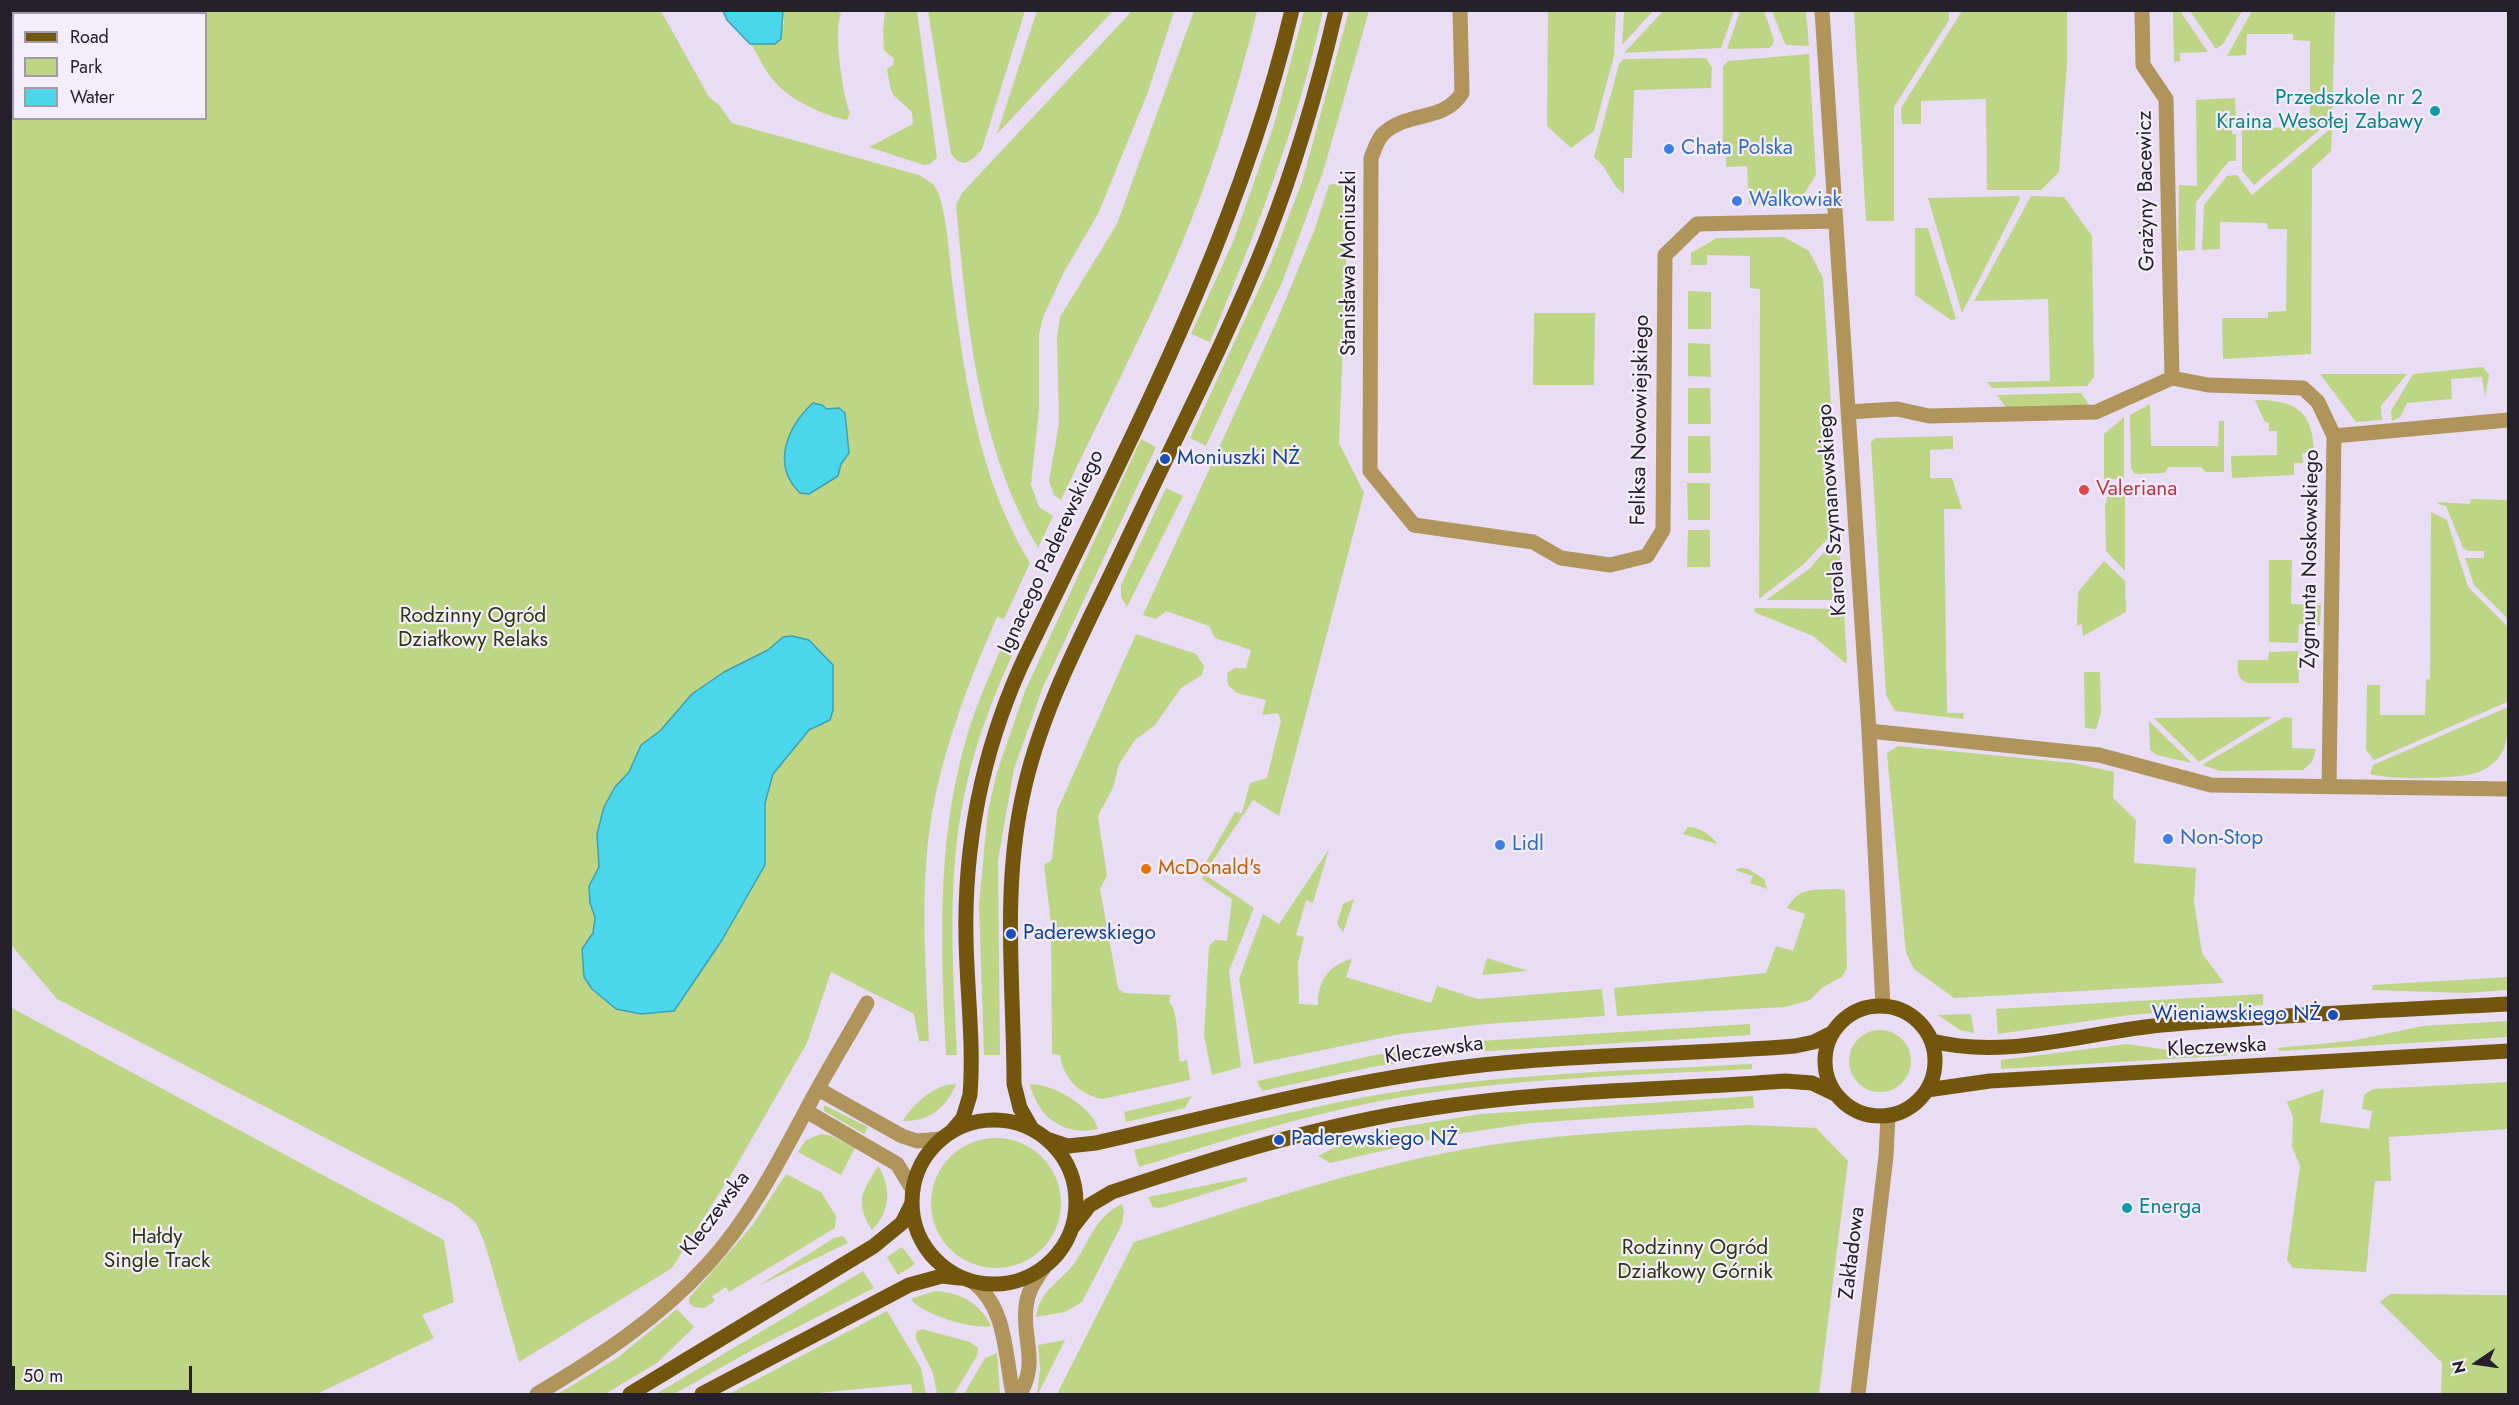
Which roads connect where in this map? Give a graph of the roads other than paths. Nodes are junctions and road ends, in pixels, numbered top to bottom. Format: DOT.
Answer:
graph roads {
  1 [pos="1292,10"];
  2 [pos="1336,10"];
  3 [pos="1460,10"];
  4 [pos="1822,10"];
  5 [pos="2142,10"];
  6 [pos="1835,221"];
  7 [pos="2172,378"];
  8 [pos="1848,412"];
  9 [pos="2508,420"];
  10 [pos="2334,436"];
  11 [pos="1386,493"];
  12 [pos="1869,731"];
  13 [pos="2328,787"];
  14 [pos="2508,789"];
  15 [pos="867,1004"];
  16 [pos="2508,1004"];
  17 [pos="1883,1006"];
  18 [pos="1832,1033"];
  19 [pos="1932,1041"];
  20 [pos="2508,1051"];
  21 [pos="818,1089"];
  22 [pos="1927,1090"];
  23 [pos="1835,1094"];
  24 [pos="806,1111"];
  25 [pos="1888,1116"];
  26 [pos="1032,1129"];
  27 [pos="946,1135"];
  28 [pos="1047,1139"];
  29 [pos="912,1197"];
  30 [pos="1072,1228"];
  31 [pos="1043,1269"];
  32 [pos="969,1281"];
  33 [pos="537,1395"];
  34 [pos="630,1395"];
  35 [pos="702,1395"];
  36 [pos="1013,1395"];
  37 [pos="1020,1395"];
  38 [pos="1858,1395"];
  1 -- 27 [label="main road, Ignacego Paderewskiego"];
  2 -- 26 [label="main road"];
  3 -- 11 [label="street, Stanisława Moniuszki"];
  4 -- 6 [label="street, Karola Szymanowskiego"];
  5 -- 7 [label="street, Grażyny Bacewicz"];
  6 -- 8 [label="street, Karola Szymanowskiego"];
  6 -- 11 [label="street, Feliksa Nowowiejskiego"];
  7 -- 8 [label="street"];
  7 -- 10 [label="street"];
  8 -- 12 [label="street, Karola Szymanowskiego"];
  9 -- 10 [label="street, Zygmunta Noskowskiego"];
  10 -- 13 [label="street, Zygmunta Noskowskiego"];
  12 -- 13 [label="street"];
  12 -- 17 [label="street, Karola Szymanowskiego"];
  13 -- 14 [label="street"];
  15 -- 21 [label="street, Kleczewska"];
  16 -- 19 [label="main road, Kleczewska"];
  17 -- 18 [label="main road"];
  17 -- 19 [label="main road"];
  18 -- 23 [label="main road"];
  18 -- 28 [label="main road, Kleczewska"];
  19 -- 22 [label="main road"];
  20 -- 22 [label="main road, Kleczewska"];
  21 -- 24 [label="street, Kleczewska"];
  21 -- 27 [label="street"];
  22 -- 25 [label="main road"];
  23 -- 25 [label="main road"];
  23 -- 30 [label="main road"];
  24 -- 29 [label="street"];
  24 -- 33 [label="street, Kleczewska"];
  25 -- 38 [label="street, Zakładowa"];
  26 -- 27 [label="main road"];
  26 -- 28 [label="main road"];
  27 -- 29 [label="main road"];
  28 -- 30 [label="main road"];
  29 -- 32 [label="main road"];
  29 -- 34 [label="main road"];
  30 -- 31 [label="main road"];
  31 -- 32 [label="main road"];
  31 -- 37 [label="street"];
  32 -- 35 [label="main road"];
  32 -- 36 [label="street"];
}
